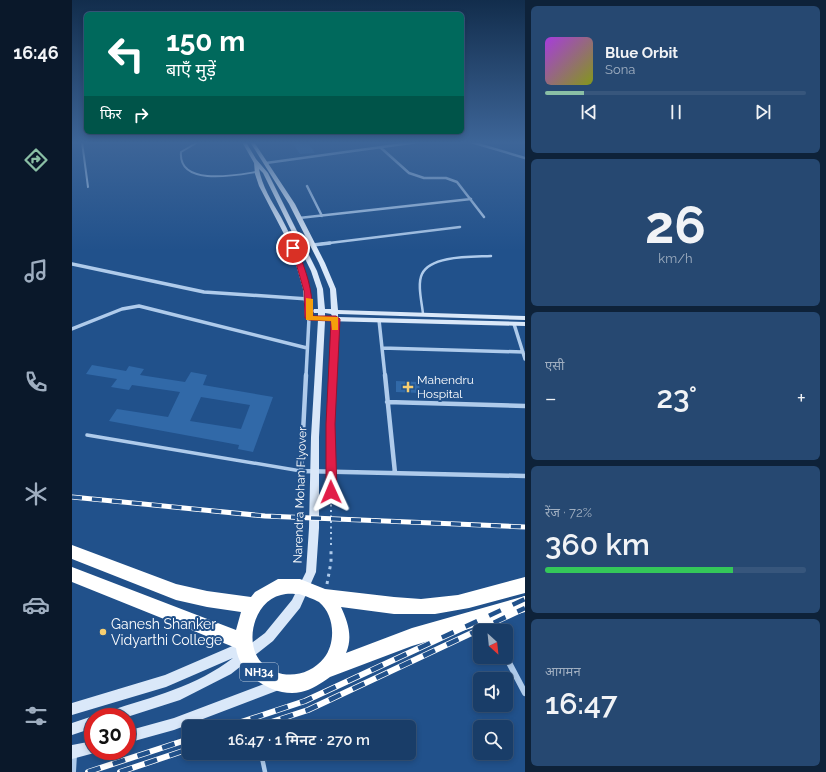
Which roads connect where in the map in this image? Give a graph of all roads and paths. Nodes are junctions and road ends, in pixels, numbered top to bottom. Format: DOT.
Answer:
graph roads {
  1 [pos="87,178"];
  2 [pos="259,178"];
  3 [pos="268,178"];
  4 [pos="276,178"];
  5 [pos="425,178"];
  6 [pos="307,186"];
  7 [pos="88,187"];
  8 [pos="471,199"];
  9 [pos="322,216"];
  10 [pos="484,217"];
  11 [pos="299,218"];
  12 [pos="460,227"];
  13 [pos="313,245"];
  14 [pos="491,256"];
  15 [pos="72,264"];
  16 [pos="309,299"];
  17 [pos="309,314"];
  18 [pos="422,314"];
  19 [pos="335,315"];
  20 [pos="525,318"];
  21 [pos="379,320"];
  22 [pos="514,324"];
  23 [pos="525,324"];
  24 [pos="72,329"];
  25 [pos="308,348"];
  26 [pos="382,348"];
  27 [pos="523,352"];
  28 [pos="525,359"];
  29 [pos="387,402"];
  30 [pos="525,406"];
  31 [pos="87,435"];
  32 [pos="301,471"];
  33 [pos="331,472"];
  34 [pos="395,473"];
  35 [pos="525,476"];
  36 [pos="331,492"];
  37 [pos="332,502"];
  38 [pos="72,552"];
  39 [pos="72,574"];
  40 [pos="525,585"];
  41 [pos="325,597"];
  42 [pos="525,604"];
  43 [pos="253,605"];
  44 [pos="484,615"];
  45 [pos="488,624"];
  46 [pos="244,645"];
  47 [pos="510,664"];
  48 [pos="328,669"];
  49 [pos="282,683"];
  50 [pos="525,693"];
  51 [pos="136,708"];
  52 [pos="72,709"];
  53 [pos="84,725"];
  54 [pos="72,729"];
  55 [pos="136,735"];
  56 [pos="84,749"];
  57 [pos="73,752"];
  58 [pos="262,760"];
  59 [pos="73,772"];
  60 [pos="265,772"];
  1 -- 7 [label="lane"];
  2 -- 16 [label="main road"];
  3 -- 51 [label="main road, Narendra Mohan Flyover"];
  4 -- 11 [label="main road"];
  5 -- 8 [label="street"];
  6 -- 9 [label="street"];
  8 -- 9 [label="street"];
  8 -- 10 [label="street"];
  9 -- 11 [label="street"];
  11 -- 13 [label="main road"];
  12 -- 13 [label="street"];
  13 -- 19 [label="main road"];
  14 -- 18 [label="lane"];
  15 -- 16 [label="street"];
  16 -- 17 [label="main road"];
  17 -- 19 [label="main road"];
  17 -- 25 [label="street"];
  18 -- 19 [label="main road"];
  18 -- 20 [label="main road"];
  19 -- 21 [label="main road"];
  19 -- 33 [label="street"];
  21 -- 22 [label="main road"];
  21 -- 26 [label="street"];
  22 -- 23 [label="main road"];
  22 -- 27 [label="street"];
  24 -- 25 [label="street"];
  25 -- 32 [label="street"];
  26 -- 27 [label="street"];
  26 -- 29 [label="street"];
  27 -- 28 [label="street"];
  29 -- 30 [label="street"];
  29 -- 34 [label="street"];
  31 -- 32 [label="lane"];
  32 -- 33 [label="street"];
  33 -- 34 [label="street"];
  33 -- 36 [label="street"];
  34 -- 35 [label="street"];
  37 -- 41 [label="path"];
  38 -- 43 [label="highway"];
  39 -- 46 [label="highway"];
  40 -- 41 [label="highway, NH34"];
  41 -- 43 [label="highway, NH34"];
  41 -- 48 [label="highway, NH34"];
  42 -- 44 [label="highway, NH34"];
  43 -- 46 [label="highway, NH34"];
  44 -- 45 [label="street"];
  44 -- 48 [label="highway, NH34"];
  46 -- 49 [label="highway, NH34"];
  46 -- 52 [label="main road"];
  47 -- 50 [label="street"];
  48 -- 49 [label="highway, NH34"];
  49 -- 55 [label="main road"];
  53 -- 54 [label="main road"];
  56 -- 57 [label="main road"];
  57 -- 59 [label="street"];
  58 -- 60 [label="lane"];
}
